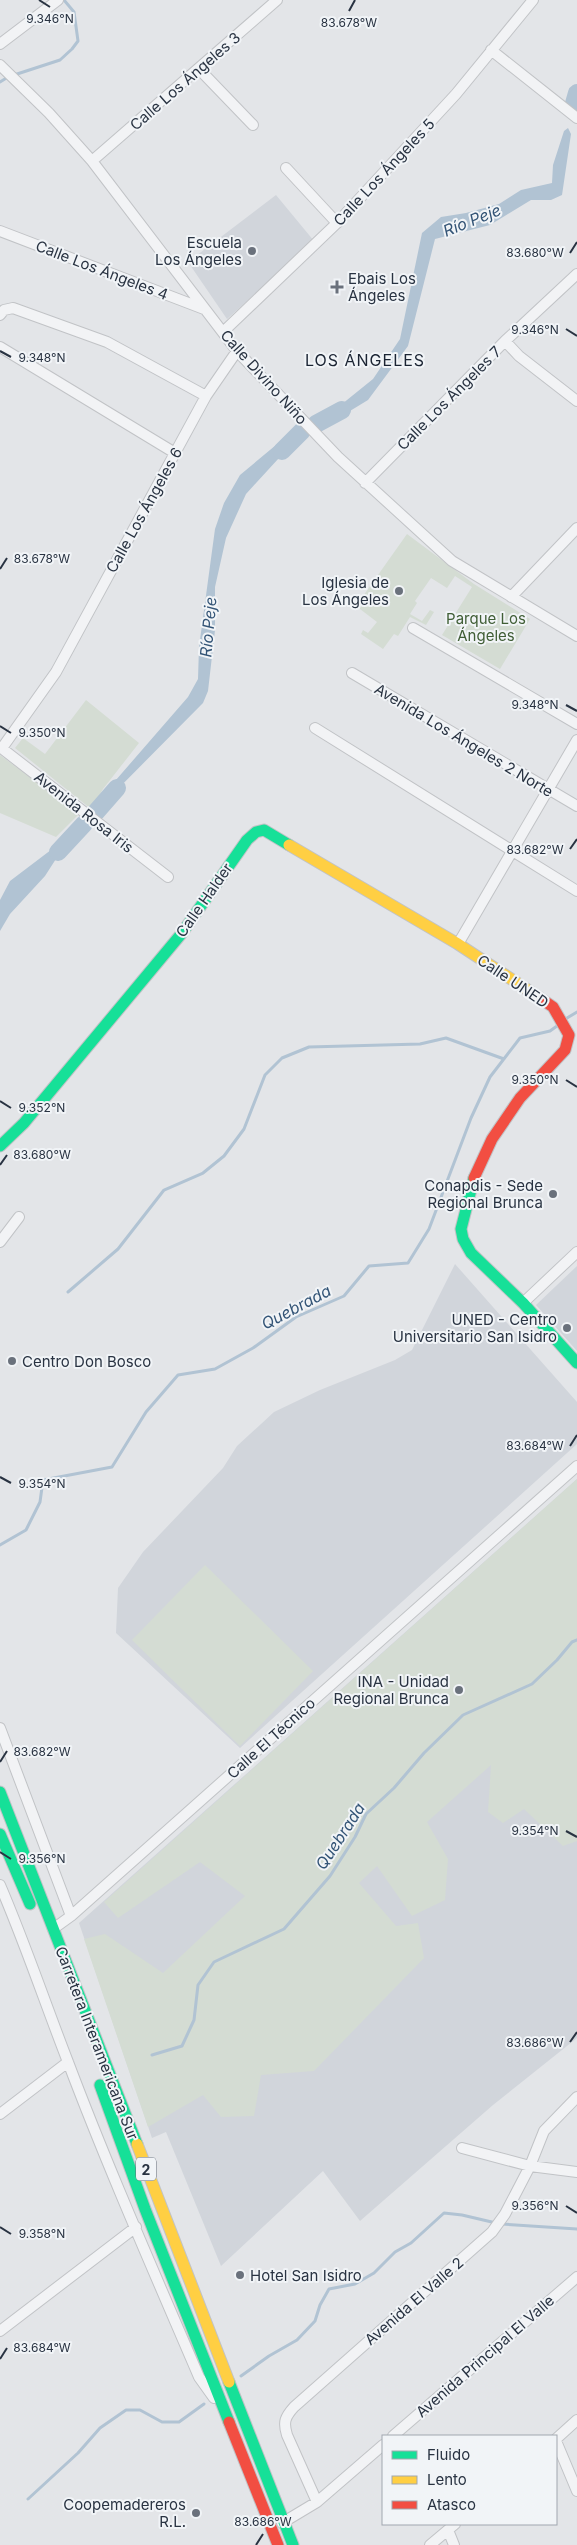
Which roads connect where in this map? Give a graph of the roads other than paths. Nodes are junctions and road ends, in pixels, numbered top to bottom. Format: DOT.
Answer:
graph roads {
  1 [pos="58,0"];
  2 [pos="277,0"];
  3 [pos="533,0"];
  4 [pos="0,44"];
  5 [pos="491,50"];
  6 [pos="0,65"];
  7 [pos="200,69"];
  8 [pos="577,118"];
  9 [pos="253,125"];
  10 [pos="92,161"];
  11 [pos="286,168"];
  12 [pos="337,223"];
  13 [pos="0,231"];
  14 [pos="576,276"];
  15 [pos="205,310"];
  16 [pos="0,314"];
  17 [pos="223,332"];
  18 [pos="505,340"];
  19 [pos="0,347"];
  20 [pos="237,350"];
  21 [pos="206,396"];
  22 [pos="577,401"];
  23 [pos="175,453"];
  24 [pos="365,483"];
  25 [pos="577,528"];
  26 [pos="511,598"];
  27 [pos="413,628"];
  28 [pos="577,636"];
  29 [pos="352,673"];
  30 [pos="577,724"];
  31 [pos="315,728"];
  32 [pos="577,740"];
  33 [pos="1,748"];
  34 [pos="548,789"];
  35 [pos="577,806"];
  36 [pos="513,850"];
  37 [pos="168,878"];
  38 [pos="577,891"];
  39 [pos="458,944"];
  40 [pos="0,1146"];
  41 [pos="19,1217"];
  42 [pos="0,1242"];
  43 [pos="577,1252"];
  44 [pos="523,1303"];
  45 [pos="577,1363"];
  46 [pos="577,1466"];
  47 [pos="0,1728"];
  48 [pos="0,1792"];
  49 [pos="0,1807"];
  50 [pos="0,1816"];
  51 [pos="0,1824"];
  52 [pos="0,1834"];
  53 [pos="33,1879"];
  54 [pos="21,1884"];
  55 [pos="0,1885"];
  56 [pos="71,1916"];
  57 [pos="53,1929"];
  58 [pos="59,1969"];
  59 [pos="68,2062"];
  60 [pos="577,2096"];
  61 [pos="0,2114"];
  62 [pos="121,2143"];
  63 [pos="462,2148"];
  64 [pos="104,2151"];
  65 [pos="530,2166"];
  66 [pos="577,2172"];
  67 [pos="136,2227"];
  68 [pos="577,2277"];
  69 [pos="0,2331"];
  70 [pos="224,2408"];
  71 [pos="577,2420"];
  72 [pos="394,2435"];
  73 [pos="557,2439"];
  74 [pos="557,2442"];
  75 [pos="382,2446"];
  76 [pos="577,2491"];
  77 [pos="318,2502"];
  78 [pos="284,2522"];
  79 [pos="452,2527"];
  80 [pos="272,2528"];
  81 [pos="278,2545"];
  82 [pos="294,2545"];
  83 [pos="430,2545"];
  84 [pos="454,2545"];
  1 -- 4 [label="street"];
  2 -- 7 [label="street, Calle Los Ángeles 3"];
  3 -- 5 [label="street, Calle Los Ángeles 5"];
  5 -- 8 [label="street"];
  5 -- 12 [label="street, Calle Los Ángeles 5"];
  6 -- 10 [label="street, Calle Divino Niño"];
  7 -- 9 [label="street"];
  7 -- 10 [label="street, Calle Los Ángeles 3"];
  10 -- 15 [label="street, Calle Divino Niño"];
  11 -- 12 [label="street"];
  12 -- 17 [label="street, Calle Los Ángeles 5"];
  13 -- 15 [label="street, Calle Los Ángeles 4"];
  14 -- 18 [label="street, Calle Los Ángeles 7"];
  15 -- 17 [label="street, Calle Divino Niño"];
  16 -- 21 [label="street"];
  17 -- 20 [label="street, Calle Divino Niño"];
  18 -- 22 [label="street"];
  18 -- 24 [label="street, Calle Los Ángeles 7"];
  19 -- 23 [label="street"];
  20 -- 21 [label="street, Calle Los Ángeles 6"];
  20 -- 24 [label="street, Calle Divino Niño"];
  21 -- 23 [label="street, Calle Los Ángeles 6"];
  23 -- 33 [label="street, Calle Los Ángeles 6"];
  24 -- 26 [label="street, Calle Divino Niño"];
  25 -- 26 [label="street"];
  26 -- 28 [label="street, Calle Divino Niño"];
  27 -- 30 [label="street"];
  29 -- 34 [label="street, Avenida Los Ángeles 2 Norte"];
  31 -- 36 [label="street"];
  32 -- 34 [label="street"];
  33 -- 37 [label="street, Avenida Rosa Iris"];
  34 -- 35 [label="street, Avenida Los Ángeles 2 Norte"];
  34 -- 36 [label="street"];
  36 -- 38 [label="street"];
  36 -- 39 [label="street"];
  39 -- 40 [label="main road, Calle Halder"];
  39 -- 44 [label="main road, Calle UNED"];
  41 -- 42 [label="street"];
  43 -- 44 [label="street"];
  44 -- 45 [label="main road, Calle UNED"];
  46 -- 56 [label="street, Calle El Técnico"];
  47 -- 56 [label="street"];
  48 -- 53 [label="main road, Carretera Interamericana Sur / 2"];
  49 -- 50 [label="main road"];
  51 -- 53 [label="main road"];
  52 -- 54 [label="main road, Carretera Interamericana Sur / 2"];
  53 -- 57 [label="main road, Carretera Interamericana Sur / 2"];
  54 -- 57 [label="main road"];
  54 -- 58 [label="main road, Carretera Interamericana Sur / 2"];
  55 -- 59 [label="street"];
  56 -- 57 [label="street, Calle El Técnico"];
  57 -- 58 [label="main road"];
  57 -- 78 [label="main road, Carretera Interamericana Sur / 2"];
  58 -- 62 [label="main road, Carretera Interamericana Sur / 2"];
  59 -- 61 [label="street"];
  59 -- 64 [label="street"];
  60 -- 65 [label="street, Avenida El Valle 2"];
  62 -- 64 [label="street"];
  62 -- 70 [label="main road, Carretera Interamericana Sur / 2"];
  63 -- 65 [label="street"];
  64 -- 67 [label="street"];
  65 -- 66 [label="street"];
  65 -- 77 [label="street, Avenida El Valle 2"];
  67 -- 69 [label="street"];
  67 -- 70 [label="street"];
  68 -- 72 [label="street, Avenida Principal El Valle"];
  70 -- 80 [label="main road, Carretera Interamericana Sur / 2"];
  71 -- 73 [label="street"];
  74 -- 76 [label="street"];
  75 -- 77 [label="street"];
  77 -- 78 [label="street"];
  78 -- 80 [label="street"];
  78 -- 82 [label="main road, Carretera Interamericana Sur / 2"];
  79 -- 83 [label="street"];
  79 -- 84 [label="street"];
  80 -- 81 [label="main road, Carretera Interamericana Sur / 2"];
}
